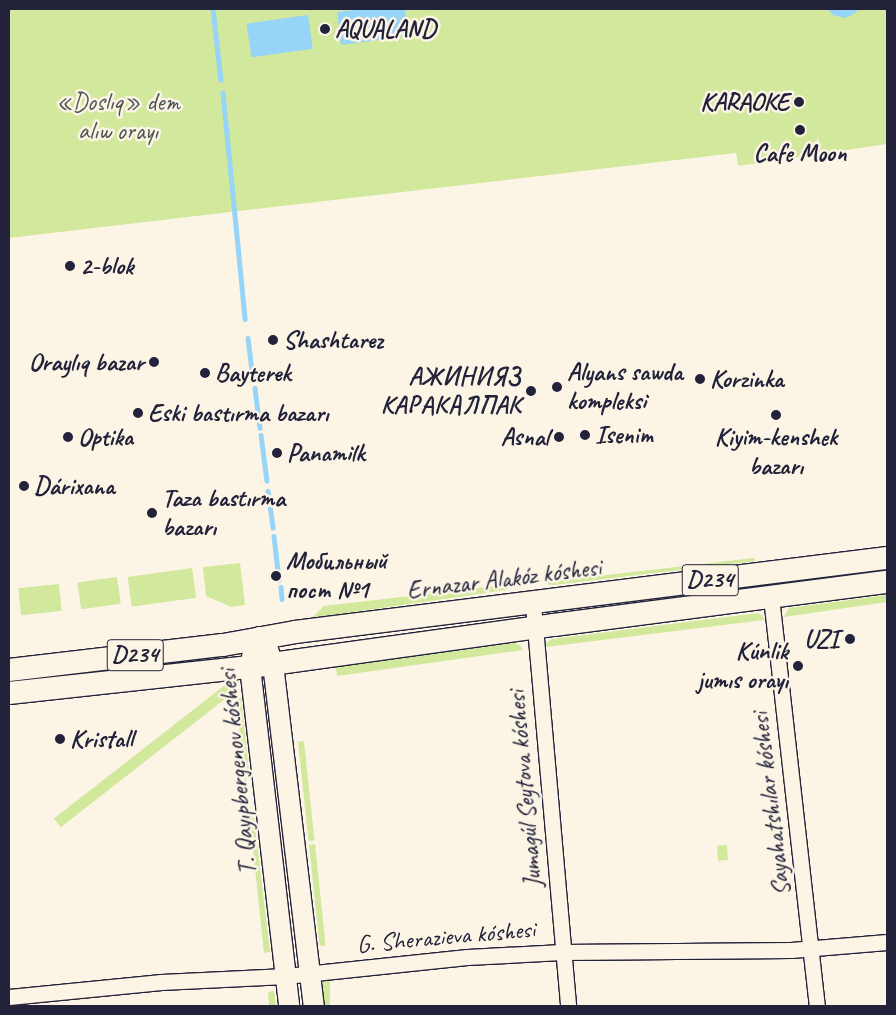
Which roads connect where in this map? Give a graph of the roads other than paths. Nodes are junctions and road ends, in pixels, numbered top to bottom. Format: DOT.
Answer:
graph roads {
  1 [pos="887,558"];
  2 [pos="887,582"];
  3 [pos="771,597"];
  4 [pos="533,604"];
  5 [pos="535,627"];
  6 [pos="260,637"];
  7 [pos="273,664"];
  8 [pos="250,667"];
  9 [pos="9,670"];
  10 [pos="9,693"];
  11 [pos="277,697"];
  12 [pos="254,703"];
  13 [pos="887,942"];
  14 [pos="812,948"];
  15 [pos="562,952"];
  16 [pos="310,973"];
  17 [pos="286,976"];
  18 [pos="9,997"];
  19 [pos="290,1006"];
  20 [pos="314,1006"];
  21 [pos="568,1006"];
  22 [pos="817,1006"];
  1 -- 4 [label="main road, Ernazar Alakóz kóshesi / D234"];
  2 -- 3 [label="main road, Ernazar Alakóz kóshesi / D234"];
  3 -- 5 [label="main road, Ernazar Alakóz kóshesi / D234"];
  3 -- 14 [label="street, Sayahatshılar kóshesi"];
  4 -- 5 [label="street, Jumagúl Seytova kóshesi"];
  4 -- 6 [label="main road, Ernazar Alakóz kóshesi / D234"];
  5 -- 7 [label="main road, Ernazar Alakóz kóshesi / D234"];
  5 -- 15 [label="street, Jumagúl Seytova kóshesi"];
  6 -- 7 [label="main road, T. Qayıpbergenov kóshesi"];
  6 -- 8 [label="main road, T. Qayıpbergenov kóshesi"];
  6 -- 9 [label="main road, Ernazar Alakóz kóshesi / D234"];
  7 -- 8 [label="main road, Ernazar Alakóz kóshesi / D234"];
  7 -- 11 [label="main road, T. Qayıpbergenov kóshesi"];
  8 -- 10 [label="main road, Ernazar Alakóz kóshesi / D234"];
  8 -- 12 [label="main road, T. Qayıpbergenov kóshesi"];
  11 -- 12 [label="main road"];
  11 -- 16 [label="main road, T. Qayıpbergenov kóshesi"];
  12 -- 17 [label="main road, T. Qayıpbergenov kóshesi"];
  13 -- 14 [label="street, G. Sherazieva kóshesi"];
  14 -- 15 [label="street, G. Sherazieva kóshesi"];
  14 -- 22 [label="street, Sayahatshılar kóshesi"];
  15 -- 16 [label="street, G. Sherazieva kóshesi"];
  15 -- 21 [label="street, Jumagúl Seytova kóshesi"];
  16 -- 17 [label="street, G. Sherazieva kóshesi"];
  16 -- 20 [label="main road, T. Qayıpbergenov kóshesi"];
  17 -- 18 [label="street, G. Sherazieva kóshesi"];
  17 -- 19 [label="main road, T. Qayıpbergenov kóshesi"];
}
